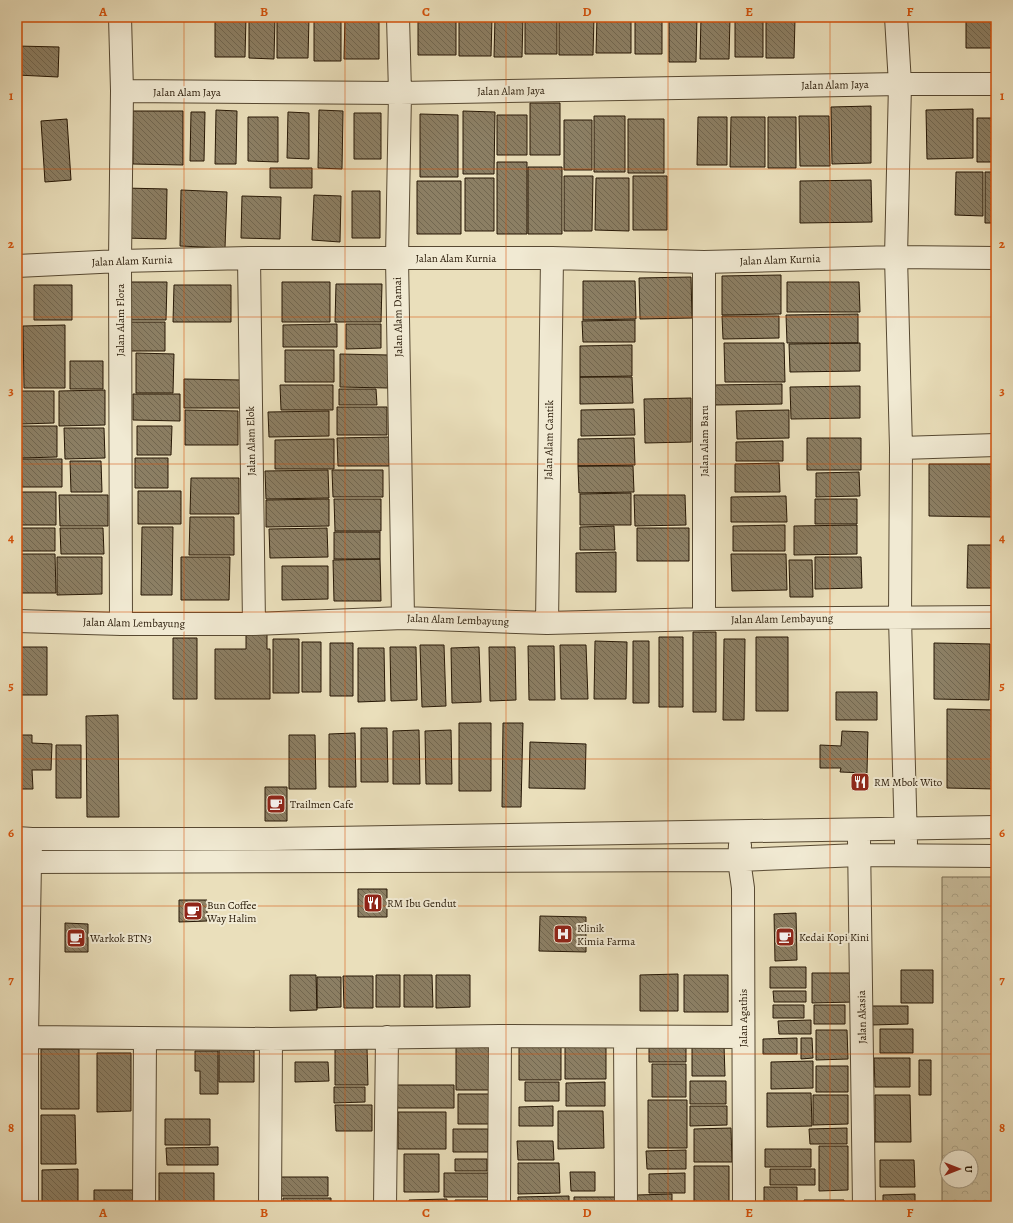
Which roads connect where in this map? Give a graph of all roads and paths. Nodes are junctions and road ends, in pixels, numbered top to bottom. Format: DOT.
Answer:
graph roads {
  1 [pos="120,17"];
  2 [pos="398,17"];
  3 [pos="896,17"];
  4 [pos="900,84"];
  5 [pos="996,84"];
  6 [pos="122,91"];
  7 [pos="400,93"];
  8 [pos="896,256"];
  9 [pos="249,258"];
  10 [pos="397,258"];
  11 [pos="552,258"];
  12 [pos="996,258"];
  13 [pos="120,261"];
  14 [pos="704,262"];
  15 [pos="17,266"];
  16 [pos="996,445"];
  17 [pos="901,448"];
  18 [pos="996,617"];
  19 [pos="403,618"];
  20 [pos="900,618"];
  21 [pos="704,619"];
  22 [pos="17,621"];
  23 [pos="547,623"];
  24 [pos="121,624"];
  25 [pos="254,624"];
  26 [pos="996,827"];
  27 [pos="906,828"];
  28 [pos="860,829"];
  29 [pos="740,831"];
  30 [pos="25,839"];
  31 [pos="859,855"];
  32 [pos="907,856"];
  33 [pos="996,856"];
  34 [pos="739,860"];
  35 [pos="24,861"];
  36 [pos="500,1036"];
  37 [pos="27,1037"];
  38 [pos="387,1037"];
  39 [pos="625,1037"];
  40 [pos="743,1037"];
  41 [pos="145,1039"];
  42 [pos="271,1039"];
  43 [pos="27,1206"];
  44 [pos="144,1206"];
  45 [pos="270,1206"];
  46 [pos="385,1206"];
  47 [pos="499,1206"];
  48 [pos="626,1206"];
  49 [pos="744,1206"];
  50 [pos="864,1206"];
  1 -- 6 [label="street, Jalan Alam Flora"];
  2 -- 7 [label="street, Jalan Alam Damai"];
  3 -- 4 [label="street"];
  4 -- 5 [label="street, Jalan Alam Jaya"];
  4 -- 7 [label="street, Jalan Alam Jaya"];
  4 -- 8 [label="street"];
  6 -- 7 [label="street, Jalan Alam Jaya"];
  6 -- 13 [label="street, Jalan Alam Flora"];
  7 -- 10 [label="street, Jalan Alam Damai"];
  8 -- 12 [label="street, Jalan Alam Kurnia"];
  8 -- 14 [label="street, Jalan Alam Kurnia"];
  8 -- 17 [label="street"];
  9 -- 10 [label="street, Jalan Alam Kurnia"];
  9 -- 13 [label="street, Jalan Alam Kurnia"];
  9 -- 25 [label="street, Jalan Alam Elok"];
  10 -- 11 [label="street, Jalan Alam Kurnia"];
  10 -- 19 [label="street, Jalan Alam Damai"];
  11 -- 14 [label="street, Jalan Alam Kurnia"];
  11 -- 23 [label="street, Jalan Alam Cantik"];
  13 -- 15 [label="street, Jalan Alam Kurnia"];
  13 -- 24 [label="street, Jalan Alam Flora"];
  14 -- 21 [label="street, Jalan Alam Baru"];
  16 -- 17 [label="street"];
  17 -- 20 [label="street"];
  18 -- 20 [label="street, Jalan Alam Lembayung"];
  19 -- 23 [label="street, Jalan Alam Lembayung"];
  19 -- 25 [label="street, Jalan Alam Lembayung"];
  20 -- 21 [label="street, Jalan Alam Lembayung"];
  20 -- 27 [label="street"];
  21 -- 23 [label="street, Jalan Alam Lembayung"];
  22 -- 24 [label="street, Jalan Alam Lembayung"];
  24 -- 25 [label="street, Jalan Alam Lembayung"];
  26 -- 27 [label="street"];
  27 -- 28 [label="street"];
  27 -- 32 [label="street"];
  28 -- 29 [label="street"];
  28 -- 31 [label="street, Jalan Akasia"];
  29 -- 30 [label="street"];
  29 -- 34 [label="street, Jalan Agathis"];
  30 -- 35 [label="street"];
  31 -- 32 [label="street"];
  31 -- 34 [label="street"];
  31 -- 50 [label="street, Jalan Akasia"];
  32 -- 33 [label="street"];
  34 -- 35 [label="street"];
  34 -- 40 [label="street, Jalan Agathis"];
  35 -- 37 [label="street"];
  36 -- 38 [label="street"];
  36 -- 39 [label="street"];
  36 -- 47 [label="street"];
  37 -- 41 [label="street"];
  37 -- 43 [label="street"];
  38 -- 42 [label="street"];
  38 -- 46 [label="street"];
  39 -- 40 [label="street"];
  39 -- 48 [label="street"];
  40 -- 49 [label="street, Jalan Agathis"];
  41 -- 42 [label="street"];
  41 -- 44 [label="street"];
  42 -- 45 [label="street"];
}
